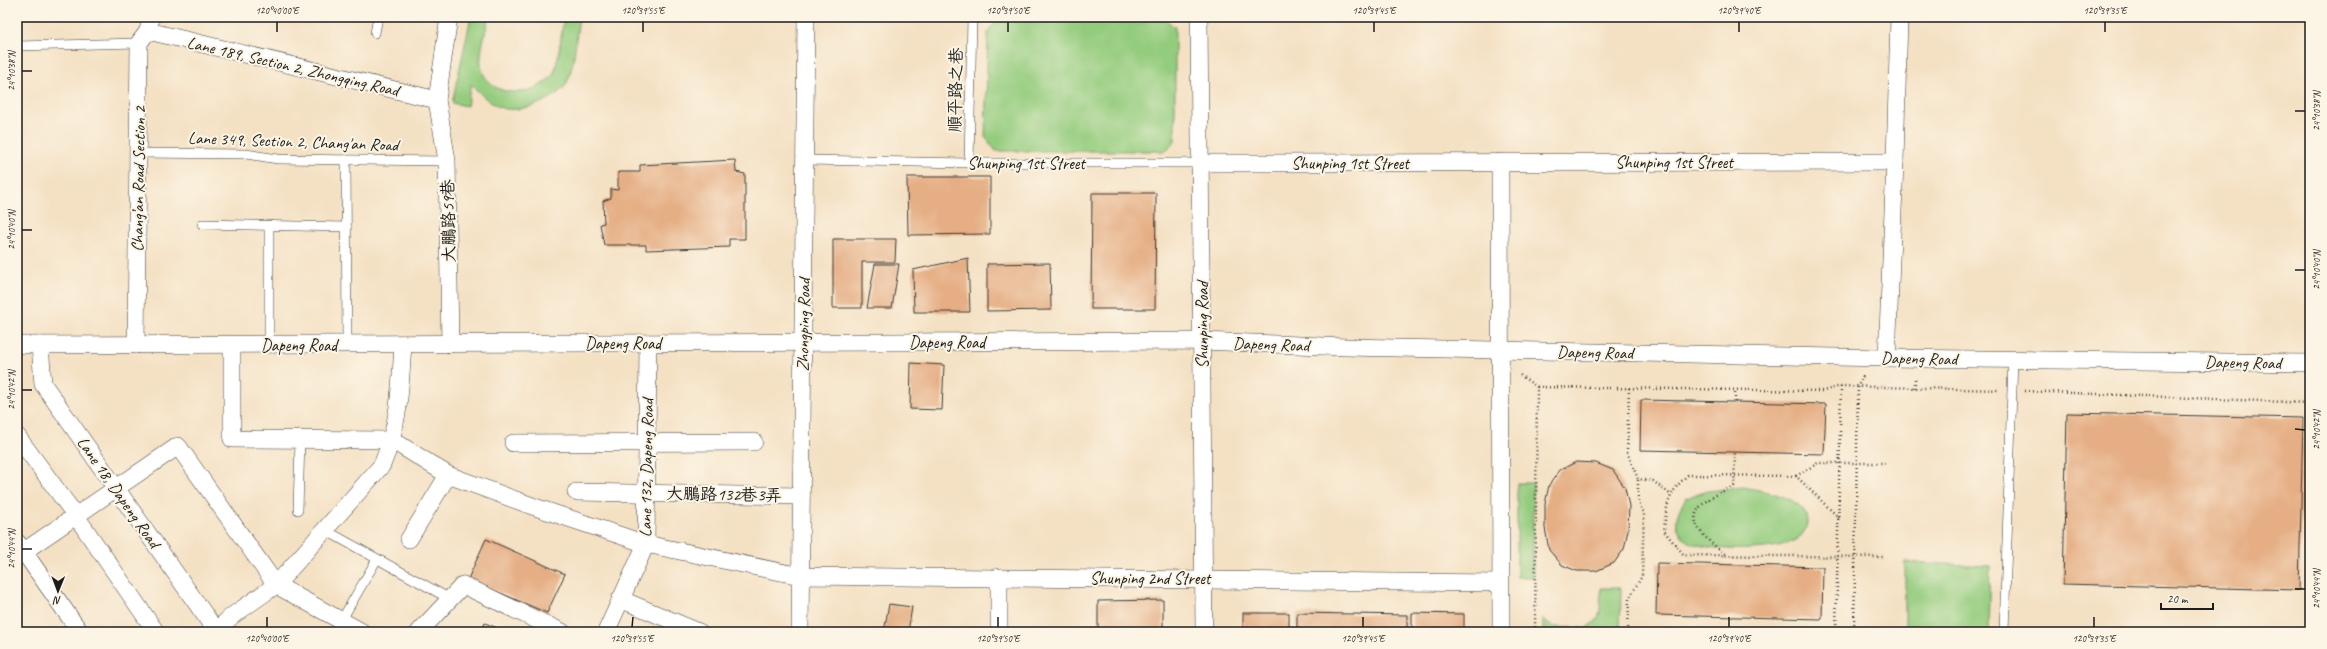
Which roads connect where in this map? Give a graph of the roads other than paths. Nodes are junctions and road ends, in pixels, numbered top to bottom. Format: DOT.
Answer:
graph roads {
  1 [pos="378,17"];
  2 [pos="448,17"];
  3 [pos="806,17"];
  4 [pos="972,17"];
  5 [pos="1199,17"];
  6 [pos="1899,17"];
  7 [pos="146,31"];
  8 [pos="375,33"];
  9 [pos="17,46"];
  10 [pos="437,100"];
  11 [pos="138,153"];
  12 [pos="346,160"];
  13 [pos="805,160"];
  14 [pos="447,161"];
  15 [pos="1500,162"];
  16 [pos="1895,162"];
  17 [pos="969,163"];
  18 [pos="1200,163"];
  19 [pos="202,224"];
  20 [pos="269,226"];
  21 [pos="346,227"];
  22 [pos="1202,341"];
  23 [pos="803,342"];
  24 [pos="648,343"];
  25 [pos="347,344"];
  26 [pos="403,344"];
  27 [pos="450,344"];
  28 [pos="17,345"];
  29 [pos="40,345"];
  30 [pos="136,345"];
  31 [pos="232,345"];
  32 [pos="269,345"];
  33 [pos="1500,350"];
  34 [pos="1887,358"];
  35 [pos="2013,360"];
  36 [pos="2310,363"];
  37 [pos="17,436"];
  38 [pos="300,439"];
  39 [pos="392,440"];
  40 [pos="647,442"];
  41 [pos="754,442"];
  42 [pos="513,443"];
  43 [pos="448,475"];
  44 [pos="116,489"];
  45 [pos="576,492"];
  46 [pos="646,493"];
  47 [pos="801,496"];
  48 [pos="298,510"];
  49 [pos="76,516"];
  50 [pos="324,530"];
  51 [pos="409,539"];
  52 [pos="646,544"];
  53 [pos="19,550"];
  54 [pos="377,559"];
  55 [pos="800,576"];
  56 [pos="999,577"];
  57 [pos="1204,578"];
  58 [pos="1500,583"];
  59 [pos="276,585"];
  60 [pos="450,599"];
  61 [pos="620,599"];
  62 [pos="341,621"];
  63 [pos="80,632"];
  64 [pos="156,632"];
  65 [pos="216,632"];
  66 [pos="362,632"];
  67 [pos="419,632"];
  68 [pos="562,632"];
  69 [pos="606,632"];
  70 [pos="700,632"];
  71 [pos="800,632"];
  72 [pos="999,632"];
  73 [pos="1204,632"];
  74 [pos="1501,632"];
  75 [pos="2004,632"];
  1 -- 8 [label="lane"];
  2 -- 10 [label="street, 大鵬路59巷"];
  3 -- 13 [label="street, Zhongping Road"];
  4 -- 17 [label="lane, 順平路之巷"];
  5 -- 18 [label="street, Shunping Road"];
  6 -- 16 [label="street"];
  7 -- 9 [label="lane, Lane 189, Section 2, Zhongqing Road"];
  7 -- 10 [label="street, Lane 189, Section 2, Zhongqing Road"];
  7 -- 11 [label="street, Chang’an Road Section 2"];
  10 -- 14 [label="street, 大鵬路59巷"];
  11 -- 12 [label="lane, Lane 349, Section 2, Chang'an Road"];
  11 -- 30 [label="street, Chang’an Road Section 2"];
  12 -- 14 [label="lane, Lane 349, Section 2, Chang'an Road"];
  12 -- 21 [label="lane"];
  13 -- 17 [label="lane, Shunping 1st Street"];
  13 -- 23 [label="street, Zhongping Road"];
  14 -- 27 [label="street, 大鵬路59巷"];
  15 -- 16 [label="street, Shunping 1st Street"];
  15 -- 18 [label="street, Shunping 1st Street"];
  15 -- 33 [label="street"];
  16 -- 34 [label="street"];
  17 -- 18 [label="lane, Shunping 1st Street"];
  18 -- 22 [label="street, Shunping Road"];
  19 -- 20 [label="lane"];
  20 -- 21 [label="lane"];
  20 -- 32 [label="lane"];
  21 -- 25 [label="lane"];
  22 -- 23 [label="street, Dapeng Road"];
  22 -- 33 [label="street, Dapeng Road"];
  22 -- 57 [label="street, Shunping Road"];
  23 -- 24 [label="street, Dapeng Road"];
  23 -- 47 [label="street, Zhongping Road"];
  24 -- 27 [label="street, Dapeng Road"];
  24 -- 40 [label="street, Lane 132, Dapeng Road"];
  25 -- 26 [label="street, Dapeng Road"];
  25 -- 32 [label="street, Dapeng Road"];
  26 -- 27 [label="street, Dapeng Road"];
  26 -- 39 [label="street"];
  28 -- 29 [label="street, Dapeng Road"];
  29 -- 30 [label="street, Dapeng Road"];
  29 -- 44 [label="street, Lane 18, Dapeng Road"];
  30 -- 31 [label="street, Dapeng Road"];
  31 -- 32 [label="street, Dapeng Road"];
  31 -- 38 [label="street"];
  33 -- 34 [label="street, Dapeng Road"];
  33 -- 58 [label="street"];
  34 -- 35 [label="street, Dapeng Road"];
  35 -- 36 [label="street, Dapeng Road"];
  35 -- 75 [label="lane"];
  37 -- 49 [label="street"];
  38 -- 39 [label="street"];
  38 -- 48 [label="lane"];
  39 -- 43 [label="street, Shunping 2nd Street"];
  39 -- 50 [label="street"];
  40 -- 41 [label="street"];
  40 -- 42 [label="street"];
  40 -- 46 [label="street, Lane 132, Dapeng Road"];
  43 -- 51 [label="street"];
  43 -- 52 [label="street, Shunping 2nd Street"];
  44 -- 49 [label="street"];
  44 -- 59 [label="street"];
  44 -- 65 [label="street, Lane 18, Dapeng Road"];
  45 -- 46 [label="street, 大鵬路132巷3弄"];
  46 -- 47 [label="street, 大鵬路132巷3弄"];
  46 -- 52 [label="street, Lane 132, Dapeng Road"];
  47 -- 55 [label="street, Zhongping Road"];
  49 -- 53 [label="street"];
  49 -- 64 [label="street"];
  50 -- 54 [label="lane"];
  50 -- 59 [label="street"];
  52 -- 55 [label="street, Shunping 2nd Street"];
  52 -- 61 [label="street, Lane 132, Dapeng Road"];
  53 -- 63 [label="street"];
  54 -- 60 [label="lane"];
  54 -- 62 [label="lane"];
  55 -- 56 [label="street, Shunping 2nd Street"];
  55 -- 71 [label="street, Zhongping Road"];
  56 -- 57 [label="street, Shunping 2nd Street"];
  56 -- 72 [label="street"];
  57 -- 58 [label="street, Shunping 2nd Street"];
  57 -- 73 [label="street, Shunping Road"];
  58 -- 74 [label="street"];
  59 -- 62 [label="street"];
  59 -- 65 [label="street"];
  60 -- 67 [label="street"];
  60 -- 68 [label="street"];
  61 -- 69 [label="street, Lane 132, Dapeng Road"];
  61 -- 70 [label="street"];
  62 -- 66 [label="street"];
}
